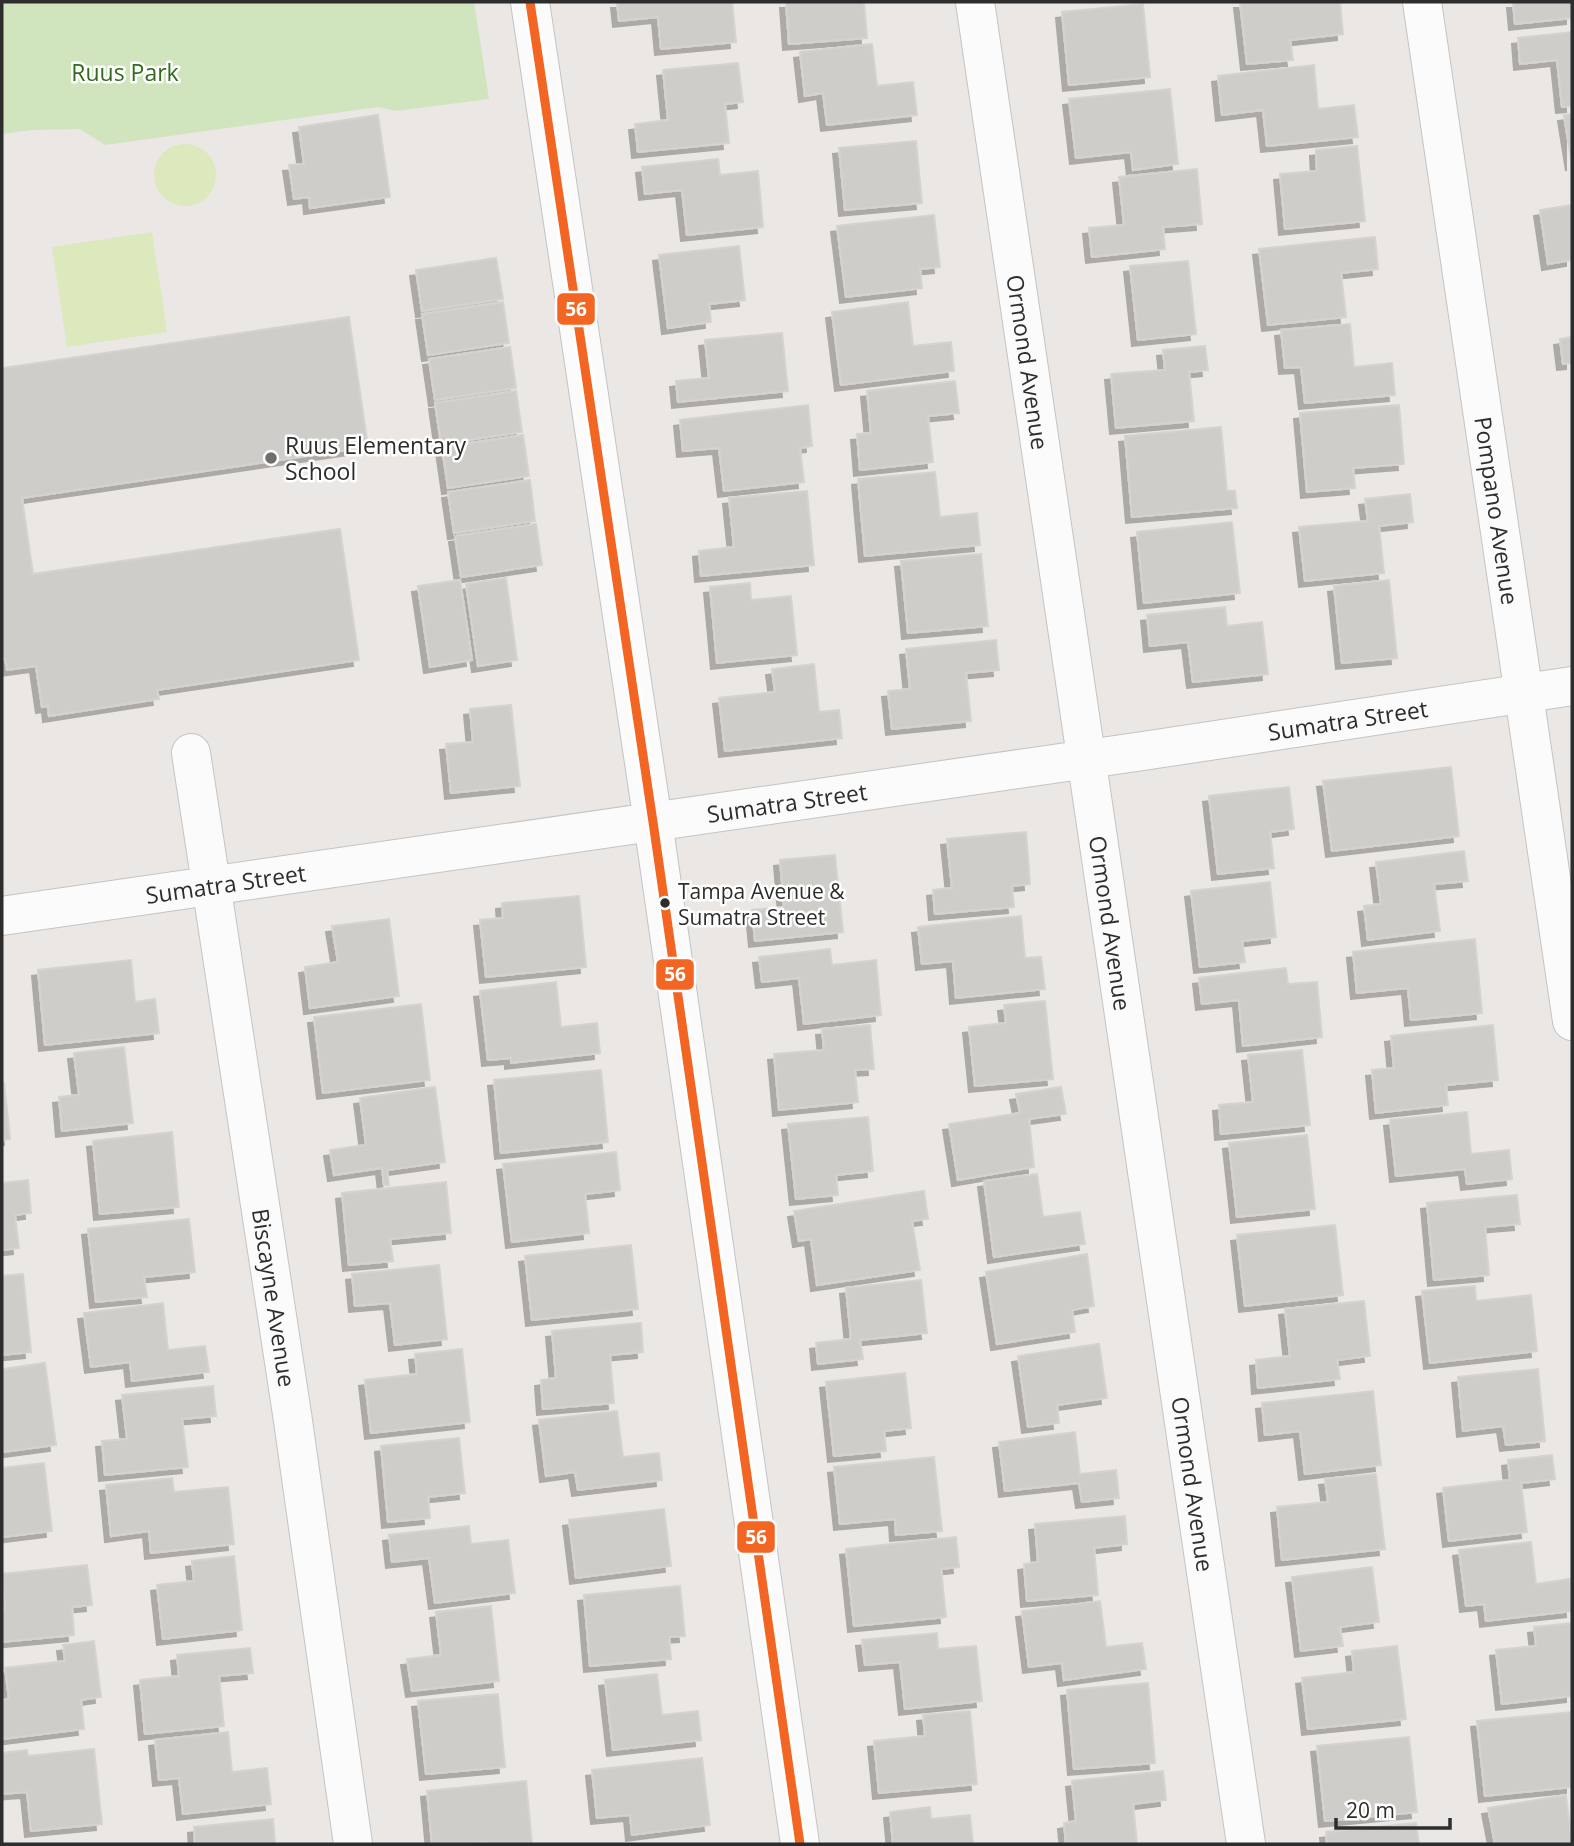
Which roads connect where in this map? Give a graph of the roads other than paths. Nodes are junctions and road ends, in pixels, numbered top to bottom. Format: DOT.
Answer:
graph roads {
  1 [pos="530,2"];
  2 [pos="975,2"];
  3 [pos="1422,2"];
  4 [pos="1572,686"];
  5 [pos="1525,693"];
  6 [pos="191,753"];
  7 [pos="1088,759"];
  8 [pos="653,822"];
  9 [pos="211,884"];
  10 [pos="2,916"];
  11 [pos="1572,1021"];
  12 [pos="353,1844"];
  13 [pos="800,1844"];
  14 [pos="1246,1844"];
  1 -- 8 [label="street"];
  2 -- 7 [label="street, Ormond Avenue"];
  3 -- 5 [label="street, Pompano Avenue"];
  4 -- 5 [label="street, Sumatra Street"];
  5 -- 7 [label="street, Sumatra Street"];
  5 -- 11 [label="street, Pompano Avenue"];
  6 -- 9 [label="street, Biscayne Avenue"];
  7 -- 8 [label="street, Sumatra Street"];
  7 -- 14 [label="street, Ormond Avenue"];
  8 -- 9 [label="street, Sumatra Street"];
  8 -- 13 [label="street"];
  9 -- 10 [label="street, Sumatra Street"];
  9 -- 12 [label="street, Biscayne Avenue"];
}
